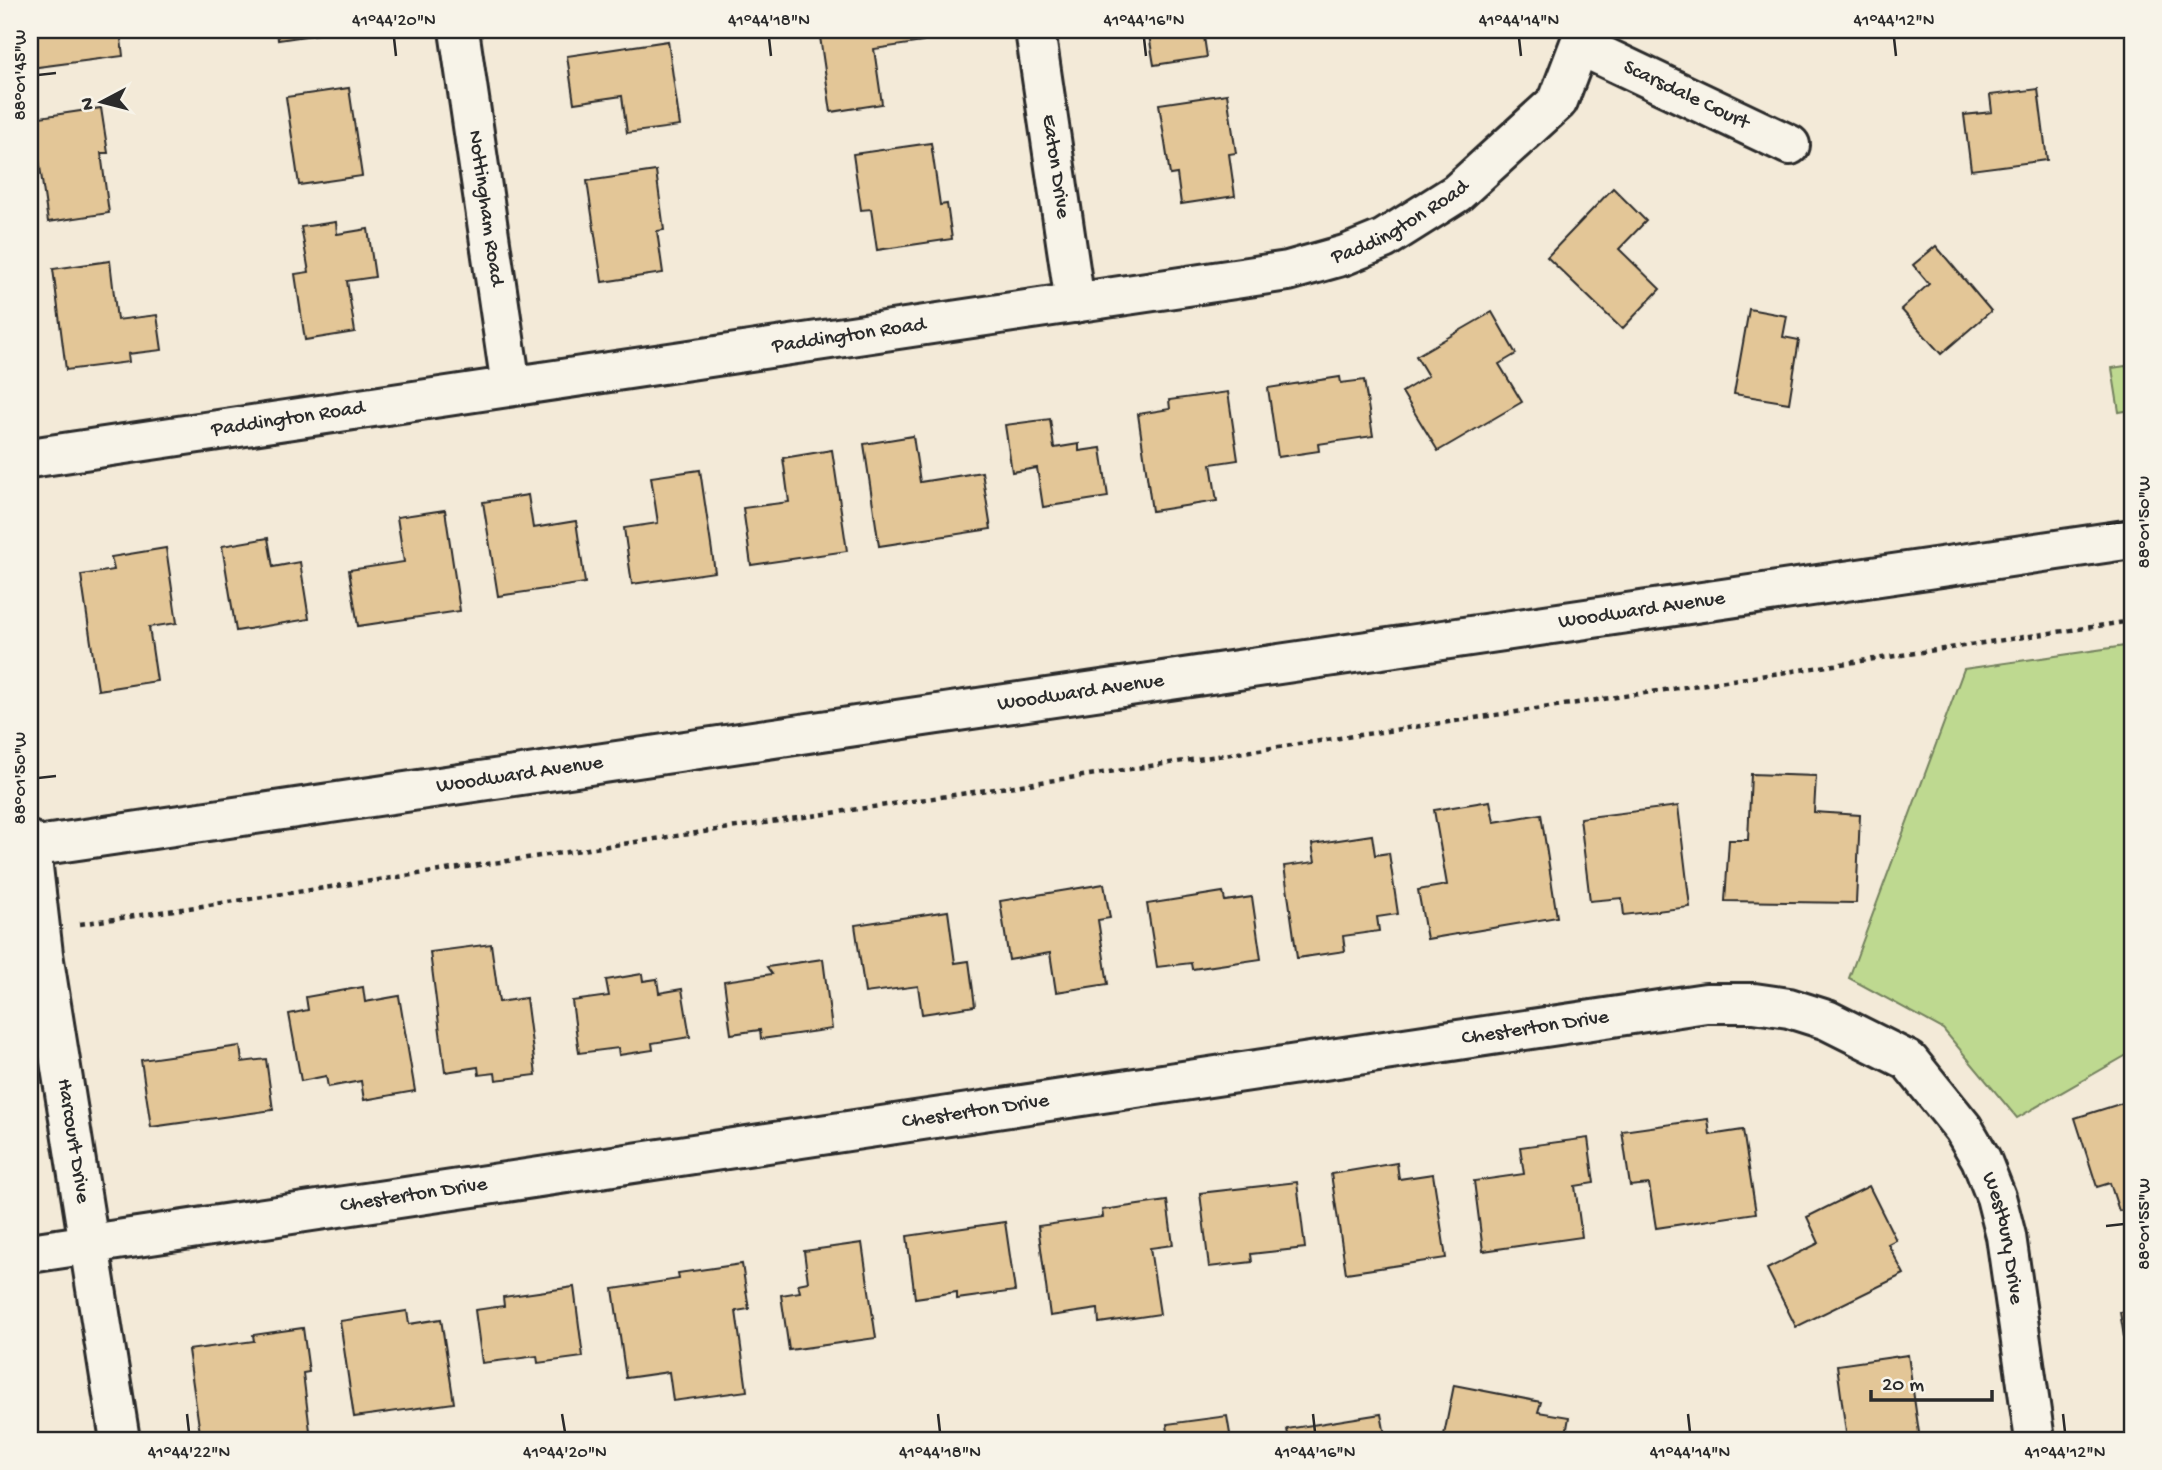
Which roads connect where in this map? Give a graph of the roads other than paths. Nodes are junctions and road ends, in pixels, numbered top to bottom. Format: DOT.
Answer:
graph roads {
  1 [pos="459,30"];
  2 [pos="1035,30"];
  3 [pos="1583,38"];
  4 [pos="1790,145"];
  5 [pos="1075,303"];
  6 [pos="511,386"];
  7 [pos="30,458"];
  8 [pos="2132,539"];
  9 [pos="30,845"];
  10 [pos="1909,1061"];
  11 [pos="90,1244"];
  12 [pos="30,1253"];
  13 [pos="120,1440"];
  14 [pos="2035,1440"];
  1 -- 6 [label="street, Nottingham Road"];
  2 -- 5 [label="street, Eaton Drive"];
  3 -- 4 [label="street, Scarsdale Court"];
  3 -- 5 [label="street, Paddington Road"];
  5 -- 6 [label="street, Paddington Road"];
  6 -- 7 [label="street, Paddington Road"];
  8 -- 9 [label="street, Woodward Avenue"];
  9 -- 11 [label="street, Harcourt Drive"];
  10 -- 11 [label="street, Chesterton Drive"];
  10 -- 14 [label="street, Westbury Drive"];
  11 -- 12 [label="street, Chesterton Drive"];
  11 -- 13 [label="street, Harcourt Drive"];
}
